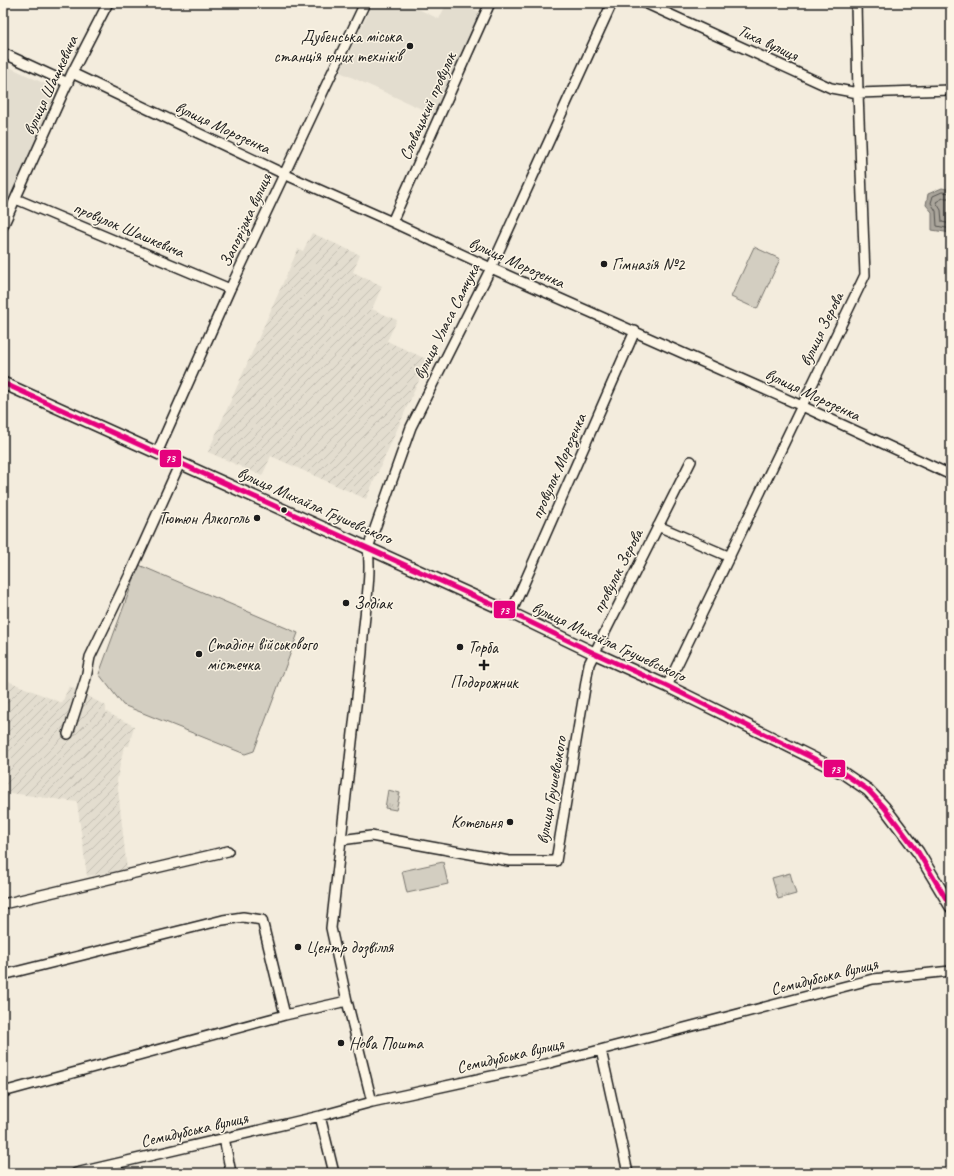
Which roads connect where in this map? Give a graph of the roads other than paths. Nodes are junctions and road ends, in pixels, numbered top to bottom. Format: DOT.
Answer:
graph roads {
  1 [pos="108,3"];
  2 [pos="365,3"];
  3 [pos="490,3"];
  4 [pos="612,3"];
  5 [pos="645,3"];
  6 [pos="856,3"];
  7 [pos="3,54"];
  8 [pos="72,73"];
  9 [pos="68,83"];
  10 [pos="951,90"];
  11 [pos="858,93"];
  12 [pos="284,174"];
  13 [pos="16,199"];
  14 [pos="392,222"];
  15 [pos="3,226"];
  16 [pos="491,268"];
  17 [pos="230,289"];
  18 [pos="635,331"];
  19 [pos="3,383"];
  20 [pos="802,406"];
  21 [pos="157,453"];
  22 [pos="691,461"];
  23 [pos="180,463"];
  24 [pos="951,475"];
  25 [pos="658,526"];
  26 [pos="368,548"];
  27 [pos="730,557"];
  28 [pos="512,613"];
  29 [pos="594,653"];
  30 [pos="667,686"];
  31 [pos="68,734"];
  32 [pos="341,840"];
  33 [pos="228,851"];
  34 [pos="3,904"];
  35 [pos="951,907"];
  36 [pos="950,972"];
  37 [pos="3,975"];
  38 [pos="347,1001"];
  39 [pos="285,1016"];
  40 [pos="601,1050"];
  41 [pos="3,1092"];
  42 [pos="372,1102"];
  43 [pos="320,1116"];
  44 [pos="224,1138"];
  45 [pos="76,1173"];
  46 [pos="231,1173"];
  47 [pos="334,1173"];
  48 [pos="628,1173"];
  1 -- 8 [label="street, вулиця Шашкевича"];
  2 -- 12 [label="street, Запорізька вулиця"];
  3 -- 14 [label="street, Словацький провулок"];
  4 -- 16 [label="street, вулиця Уласа Самчука"];
  5 -- 11 [label="street, Тиха вулиця"];
  6 -- 11 [label="street, вулиця Зерова"];
  7 -- 9 [label="street"];
  8 -- 9 [label="street, вулиця Шашкевича"];
  8 -- 12 [label="street, вулиця Морозенка"];
  9 -- 13 [label="street, вулиця Шашкевича"];
  10 -- 11 [label="street, Тиха вулиця"];
  11 -- 20 [label="street, вулиця Зерова"];
  12 -- 14 [label="street, вулиця Морозенка"];
  12 -- 17 [label="street, Запорізька вулиця"];
  13 -- 15 [label="street, вулиця Шашкевича"];
  13 -- 17 [label="street, провулок Шашкевича"];
  14 -- 16 [label="street, вулиця Морозенка"];
  16 -- 18 [label="street, вулиця Морозенка"];
  16 -- 26 [label="street, вулиця Уласа Самчука"];
  17 -- 21 [label="street, Запорізька вулиця"];
  18 -- 20 [label="street, вулиця Морозенка"];
  18 -- 28 [label="street, провулок Морозенка"];
  19 -- 21 [label="main road, вулиця Михайла Грушевського"];
  20 -- 24 [label="street, вулиця Морозенка"];
  20 -- 27 [label="street, вулиця Зерова"];
  21 -- 23 [label="main road, вулиця Михайла Грушевського"];
  22 -- 25 [label="street, провулок Зерова"];
  23 -- 26 [label="main road, вулиця Михайла Грушевського"];
  23 -- 31 [label="street"];
  25 -- 27 [label="street, провулок Зерова"];
  25 -- 29 [label="street, провулок Зерова"];
  26 -- 28 [label="main road, вулиця Михайла Грушевського"];
  26 -- 32 [label="street"];
  27 -- 30 [label="street, вулиця Зерова"];
  28 -- 29 [label="main road, вулиця Михайла Грушевського"];
  29 -- 30 [label="main road, вулиця Михайла Грушевського"];
  29 -- 32 [label="street, вулиця Грушевського"];
  30 -- 35 [label="main road, вулиця Михайла Грушевського"];
  32 -- 38 [label="street"];
  33 -- 34 [label="street"];
  36 -- 40 [label="street, Семидубська вулиця"];
  37 -- 39 [label="street"];
  38 -- 39 [label="street"];
  38 -- 42 [label="street"];
  39 -- 41 [label="street"];
  40 -- 42 [label="street, Семидубська вулиця"];
  40 -- 48 [label="street"];
  42 -- 43 [label="street, Семидубська вулиця"];
  43 -- 44 [label="street, Семидубська вулиця"];
  43 -- 47 [label="street"];
  44 -- 45 [label="street, Семидубська вулиця"];
  44 -- 46 [label="street"];
}
